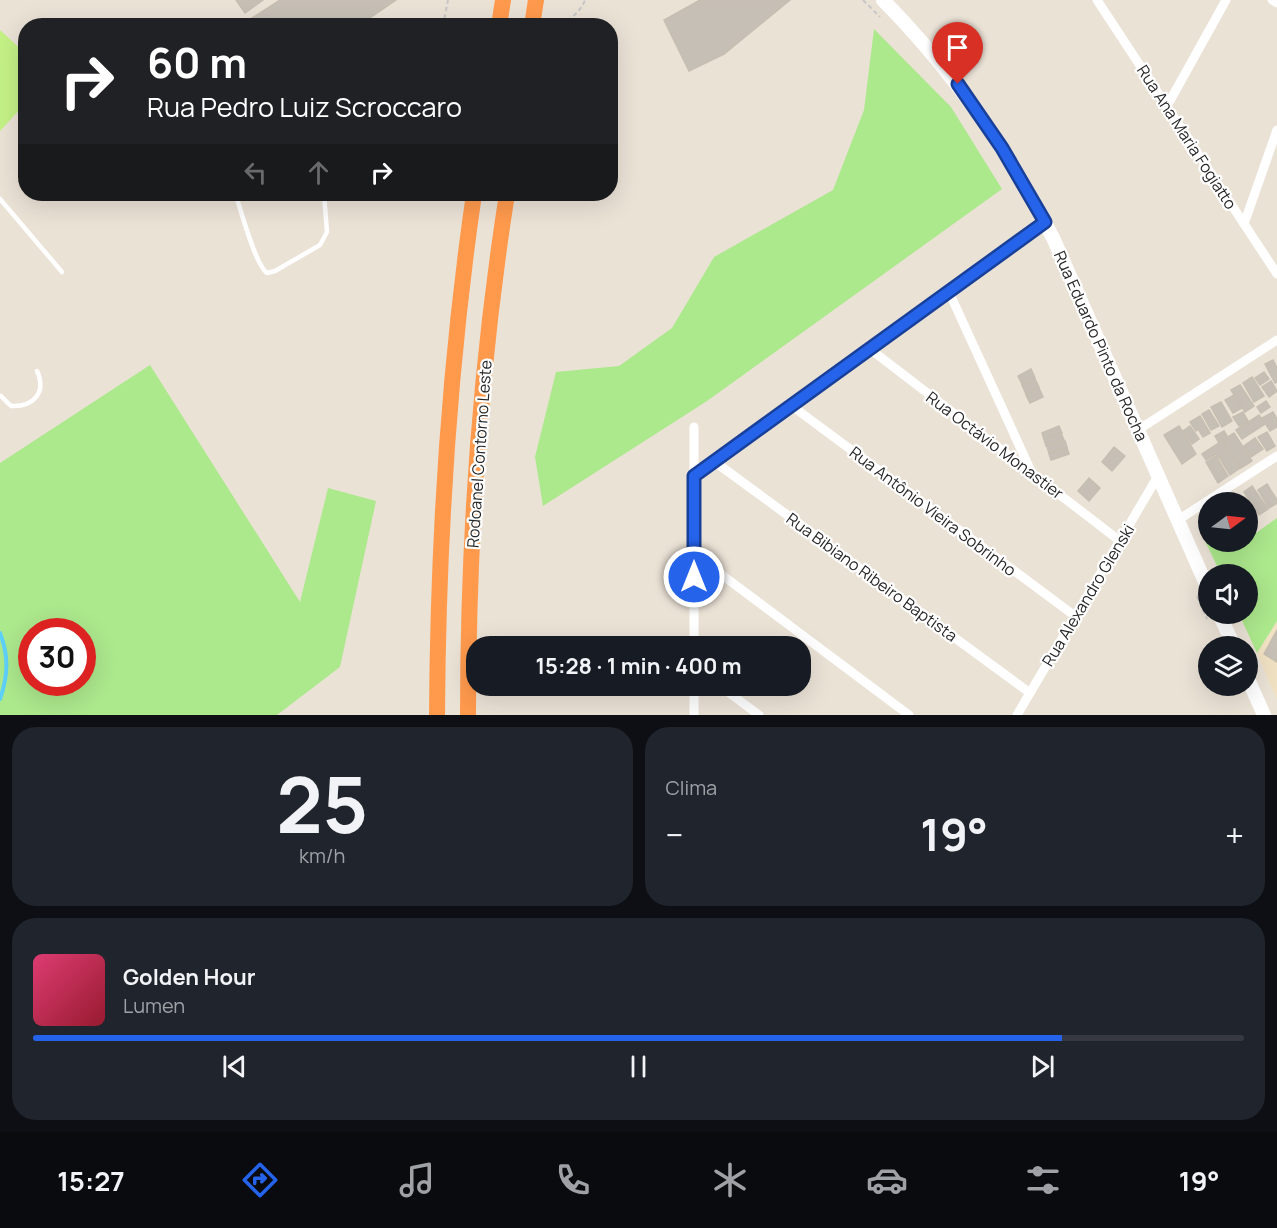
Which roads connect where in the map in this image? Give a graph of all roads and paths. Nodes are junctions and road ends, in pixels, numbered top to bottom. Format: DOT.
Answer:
graph roads {
  1 [pos="448,0"];
  2 [pos="503,0"];
  3 [pos="536,0"];
  4 [pos="585,0"];
  5 [pos="863,0"];
  6 [pos="883,0"];
  7 [pos="1097,0"];
  8 [pos="1226,0"];
  9 [pos="1272,0"];
  10 [pos="1277,3"];
  11 [pos="444,18"];
  12 [pos="500,18"];
  13 [pos="533,18"];
  14 [pos="573,18"];
  15 [pos="883,19"];
  16 [pos="1167,106"];
  17 [pos="1277,130"];
  18 [pos="0,199"];
  19 [pos="238,201"];
  20 [pos="325,201"];
  21 [pos="473,201"];
  22 [pos="506,201"];
  23 [pos="1045,222"];
  24 [pos="1244,224"];
  25 [pos="62,272"];
  26 [pos="1277,274"];
  27 [pos="949,292"];
  28 [pos="1277,340"];
  29 [pos="870,349"];
  30 [pos="37,371"];
  31 [pos="1,396"];
  32 [pos="792,406"];
  33 [pos="694,427"];
  34 [pos="1138,430"];
  35 [pos="1277,456"];
  36 [pos="715,462"];
  37 [pos="1032,473"];
  38 [pos="694,476"];
  39 [pos="1158,476"];
  40 [pos="1178,520"];
  41 [pos="1120,540"];
  42 [pos="694,554"];
  43 [pos="1198,566"];
  44 [pos="1075,616"];
  45 [pos="694,636"];
  46 [pos="1030,693"];
  47 [pos="694,696"];
  48 [pos="733,696"];
  49 [pos="1256,696"];
  50 [pos="437,715"];
  51 [pos="468,715"];
  52 [pos="694,715"];
  53 [pos="759,715"];
  54 [pos="909,715"];
  55 [pos="1017,715"];
  56 [pos="1264,715"];
  1 -- 11 [label="path"];
  2 -- 12 [label="highway"];
  3 -- 13 [label="highway"];
  4 -- 14 [label="path"];
  5 -- 15 [label="path"];
  6 -- 23 [label="main road, Rua Eduardo Pinto da Rocha"];
  7 -- 16 [label="street, Rua Ana Maria Fogiatto"];
  8 -- 16 [label="street"];
  9 -- 10 [label="street"];
  16 -- 24 [label="street, Rua Ana Maria Fogiatto"];
  17 -- 24 [label="street"];
  18 -- 25 [label="lane"];
  19 -- 20 [label="lane"];
  21 -- 50 [label="highway, Rodoanel Contorno Leste"];
  22 -- 51 [label="highway, Rodoanel Contorno Leste"];
  23 -- 27 [label="street"];
  23 -- 34 [label="main road, Rua Eduardo Pinto da Rocha"];
  24 -- 26 [label="street, Rua Ana Maria Fogiatto"];
  27 -- 29 [label="street"];
  27 -- 37 [label="street"];
  28 -- 34 [label="street"];
  29 -- 32 [label="street"];
  29 -- 37 [label="street, Rua Octávio Monastier"];
  30 -- 31 [label="lane"];
  32 -- 36 [label="street"];
  32 -- 44 [label="street, Rua Antônio Vieira Sobrinho"];
  33 -- 38 [label="street"];
  34 -- 39 [label="main road, Rua Eduardo Pinto da Rocha"];
  35 -- 40 [label="street"];
  36 -- 38 [label="street"];
  36 -- 46 [label="street, Rua Bibiano Ribeiro Baptista"];
  37 -- 41 [label="street, Rua Octávio Monastier"];
  38 -- 42 [label="street"];
  39 -- 40 [label="main road, Rua Eduardo Pinto da Rocha"];
  39 -- 41 [label="street, Rua Alexandro Glenski"];
  40 -- 43 [label="main road, Rua Eduardo Pinto da Rocha"];
  41 -- 44 [label="street, Rua Alexandro Glenski"];
  42 -- 45 [label="street"];
  42 -- 54 [label="street"];
  44 -- 46 [label="street, Rua Alexandro Glenski"];
  46 -- 55 [label="street, Rua Alexandro Glenski"];
  47 -- 52 [label="street"];
  48 -- 53 [label="street"];
  49 -- 56 [label="main road"];
}
